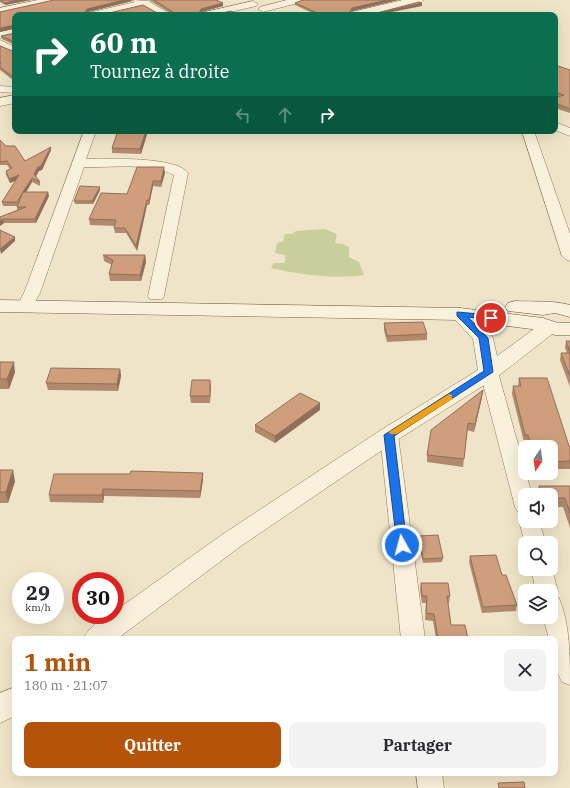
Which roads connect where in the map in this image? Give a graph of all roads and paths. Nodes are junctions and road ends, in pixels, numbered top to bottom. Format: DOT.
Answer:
graph roads {
  1 [pos="51,0"];
  2 [pos="299,0"];
  3 [pos="418,0"];
  4 [pos="141,2"];
  5 [pos="249,2"];
  6 [pos="263,9"];
  7 [pos="0,11"];
  8 [pos="103,12"];
  9 [pos="161,12"];
  10 [pos="215,12"];
  11 [pos="269,12"];
  12 [pos="368,12"];
  13 [pos="12,33"];
  14 [pos="0,35"];
  15 [pos="0,43"];
  16 [pos="12,49"];
  17 [pos="0,89"];
  18 [pos="12,90"];
  19 [pos="12,100"];
  20 [pos="0,102"];
  21 [pos="558,127"];
  22 [pos="570,132"];
  23 [pos="89,134"];
  24 [pos="529,134"];
  25 [pos="78,163"];
  26 [pos="570,256"];
  27 [pos="0,292"];
  28 [pos="156,296"];
  29 [pos="29,299"];
  30 [pos="0,306"];
  31 [pos="460,314"];
  32 [pos="562,318"];
  33 [pos="489,372"];
  34 [pos="389,435"];
  35 [pos="520,488"];
  36 [pos="556,624"];
  37 [pos="101,636"];
  38 [pos="413,636"];
  39 [pos="570,675"];
  40 [pos="12,701"];
  41 [pos="0,710"];
  42 [pos="429,776"];
  43 [pos="431,788"];
  1 -- 7 [label="street"];
  2 -- 6 [label="street"];
  3 -- 12 [label="main road"];
  4 -- 8 [label="street"];
  4 -- 9 [label="street"];
  5 -- 6 [label="street"];
  5 -- 10 [label="street"];
  6 -- 11 [label="street"];
  13 -- 14 [label="street"];
  15 -- 16 [label="street"];
  17 -- 18 [label="street"];
  19 -- 20 [label="main road"];
  21 -- 22 [label="street"];
  23 -- 25 [label="street"];
  24 -- 26 [label="street"];
  25 -- 28 [label="street"];
  25 -- 29 [label="street"];
  27 -- 29 [label="main road"];
  28 -- 29 [label="main road"];
  28 -- 32 [label="main road"];
  29 -- 30 [label="main road"];
  29 -- 31 [label="main road"];
  31 -- 32 [label="main road"];
  31 -- 33 [label="main road"];
  32 -- 33 [label="main road"];
  33 -- 34 [label="main road"];
  33 -- 35 [label="street"];
  34 -- 37 [label="main road"];
  34 -- 38 [label="street"];
  36 -- 39 [label="street"];
  40 -- 41 [label="main road"];
  42 -- 43 [label="street"];
}
